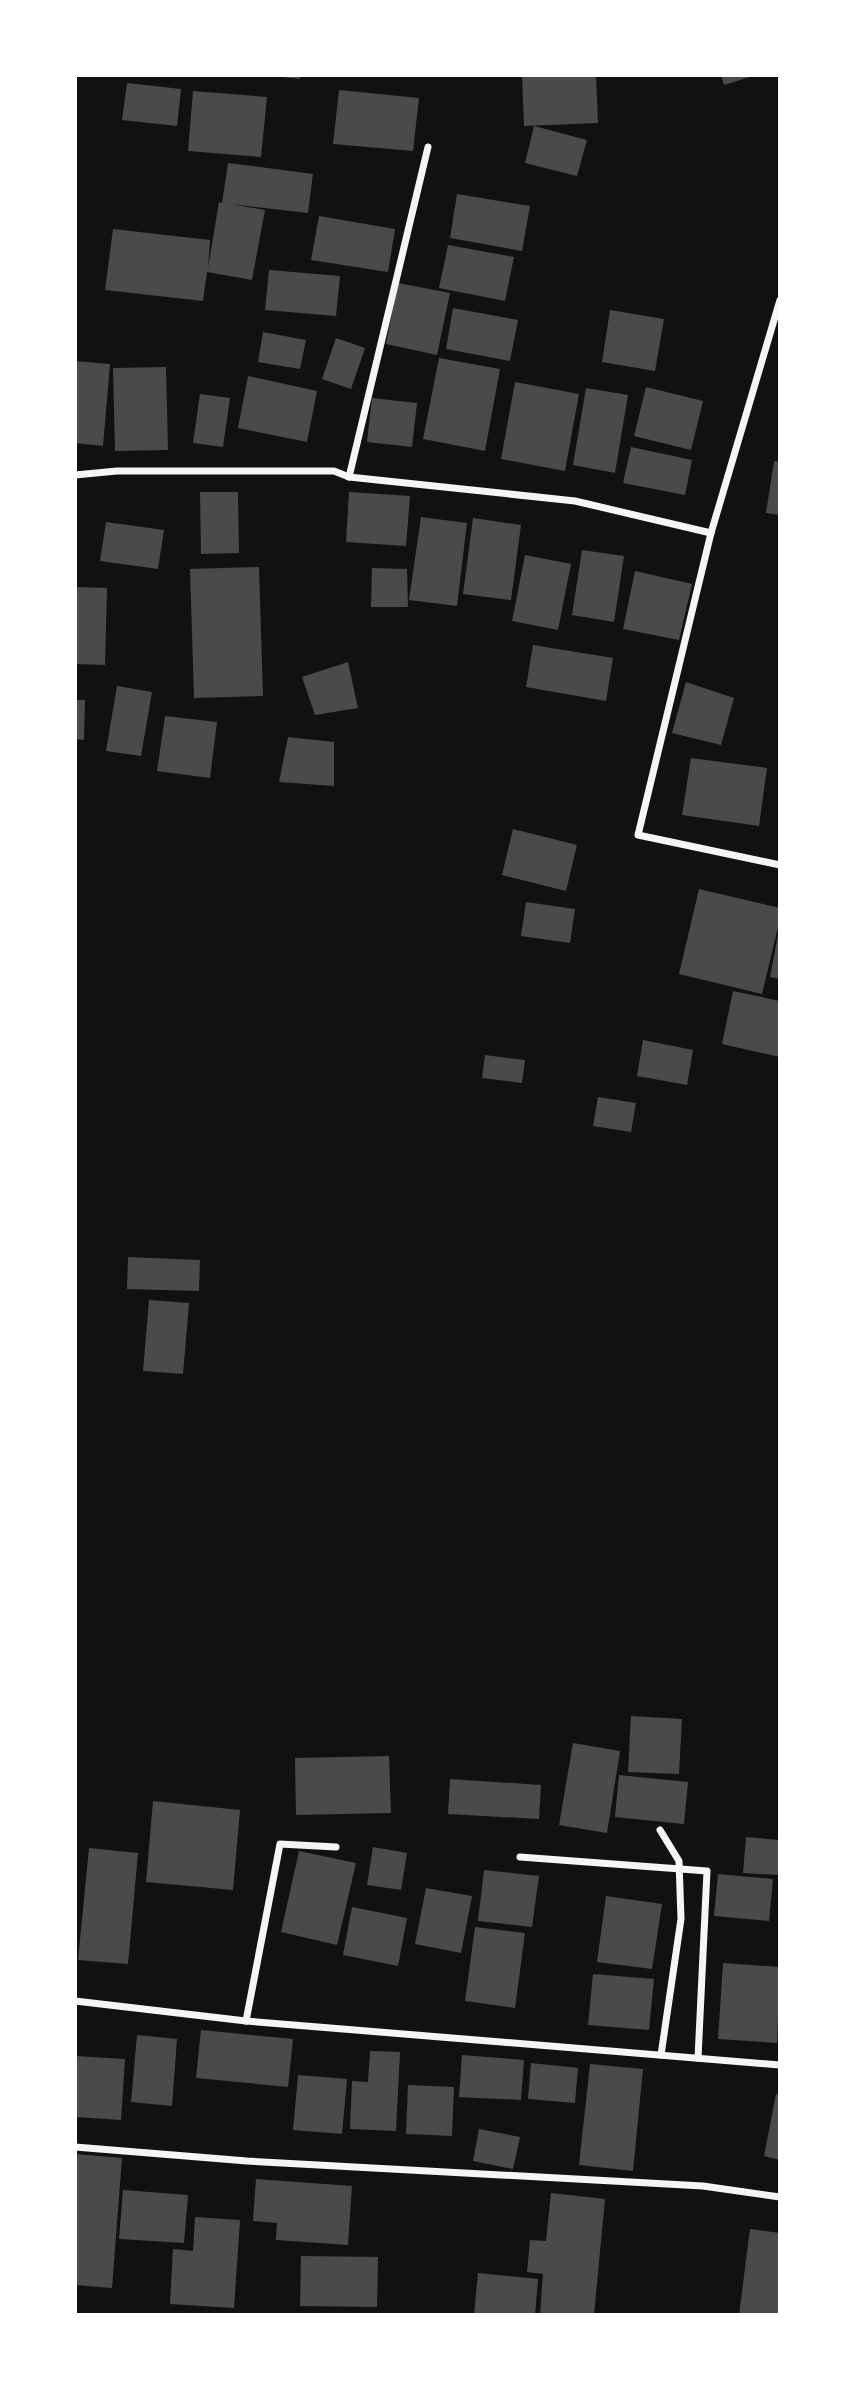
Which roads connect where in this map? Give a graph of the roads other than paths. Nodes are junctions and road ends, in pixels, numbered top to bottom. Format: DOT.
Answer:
graph roads {
  1 [pos="428,147"];
  2 [pos="780,300"];
  3 [pos="75,475"];
  4 [pos="349,477"];
  5 [pos="711,533"];
  6 [pos="780,865"];
  7 [pos="660,1830"];
  8 [pos="336,1847"];
  9 [pos="520,1857"];
  10 [pos="679,1869"];
  11 [pos="75,2001"];
  12 [pos="246,2021"];
  13 [pos="661,2055"];
  14 [pos="698,2058"];
  15 [pos="780,2065"];
  16 [pos="75,2147"];
  17 [pos="780,2197"];
  1 -- 4 [label="street"];
  2 -- 5 [label="street"];
  3 -- 4 [label="street"];
  4 -- 5 [label="street"];
  5 -- 6 [label="street"];
  7 -- 10 [label="street"];
  8 -- 12 [label="street"];
  9 -- 10 [label="street"];
  10 -- 13 [label="street"];
  10 -- 14 [label="street"];
  11 -- 12 [label="street"];
  12 -- 13 [label="street"];
  13 -- 14 [label="street"];
  14 -- 15 [label="street"];
  16 -- 17 [label="street"];
}
